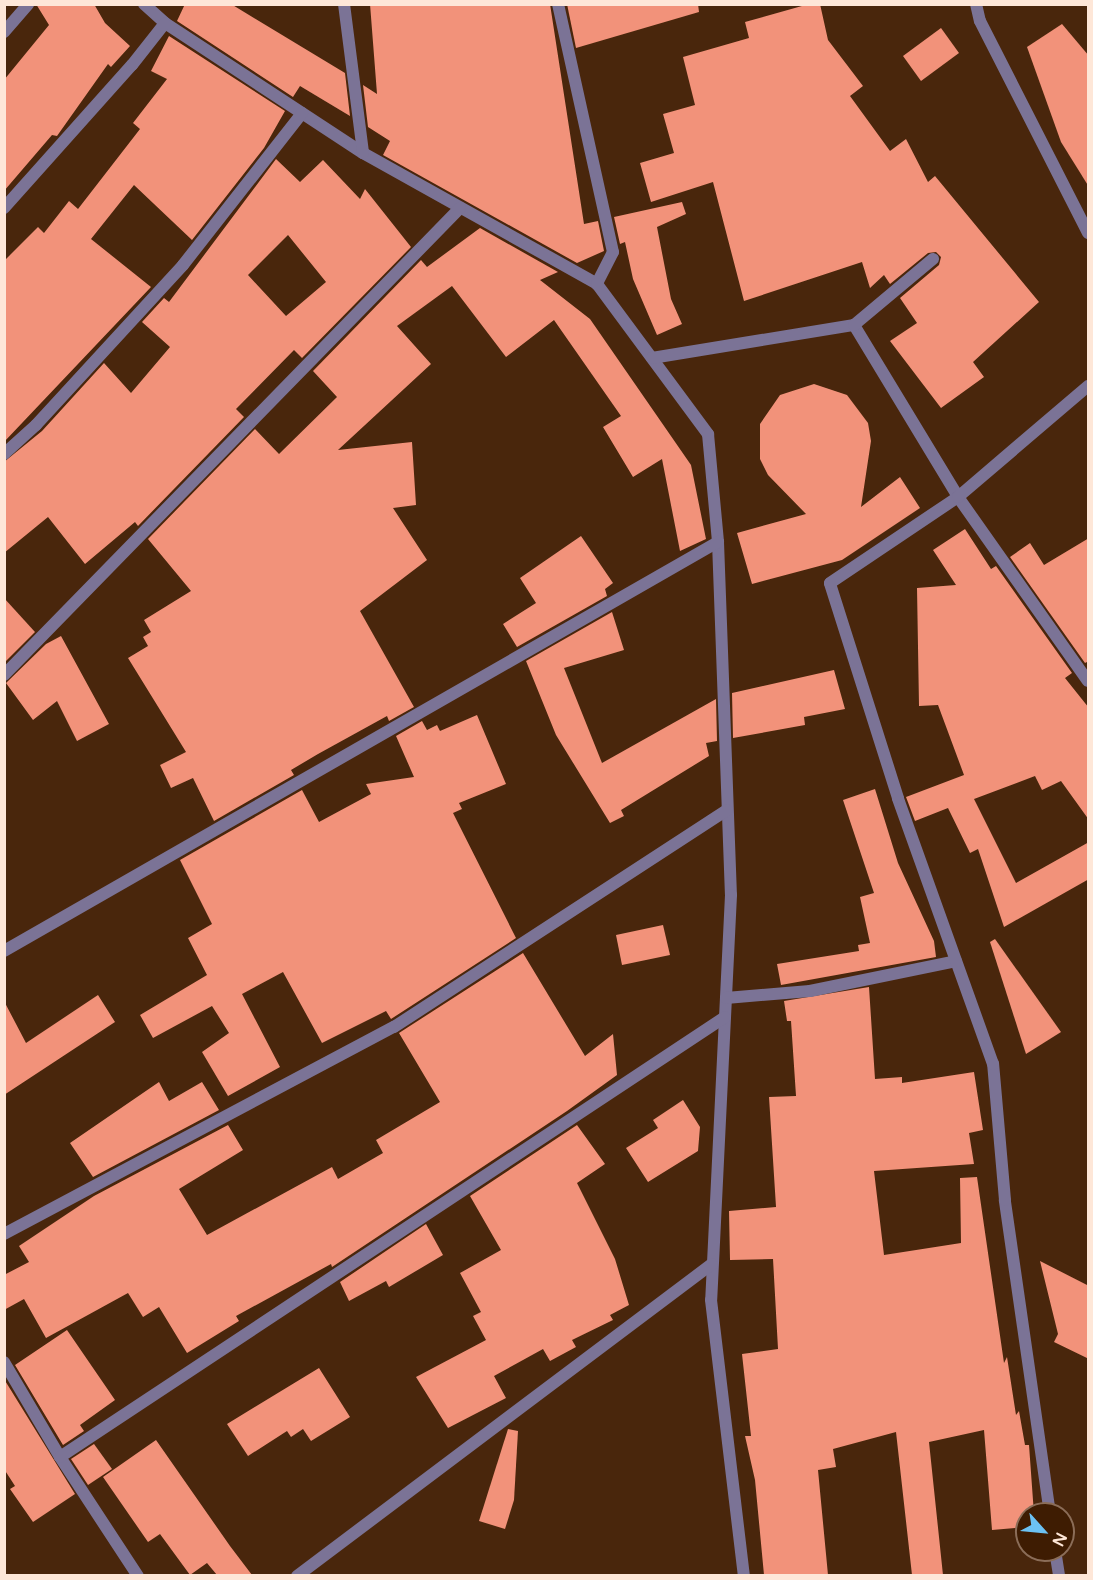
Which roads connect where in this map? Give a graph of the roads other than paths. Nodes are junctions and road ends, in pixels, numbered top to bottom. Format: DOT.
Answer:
graph roads {
  1 [pos="28,4"];
  2 [pos="144,4"];
  3 [pos="344,4"];
  4 [pos="558,4"];
  5 [pos="976,4"];
  6 [pos="165,23"];
  7 [pos="4,32"];
  8 [pos="303,113"];
  9 [pos="363,153"];
  10 [pos="4,208"];
  11 [pos="460,208"];
  12 [pos="1089,233"];
  13 [pos="933,259"];
  14 [pos="597,285"];
  15 [pos="854,325"];
  16 [pos="652,358"];
  17 [pos="1089,386"];
  18 [pos="4,454"];
  19 [pos="957,497"];
  20 [pos="718,542"];
  21 [pos="4,675"];
  22 [pos="1089,681"];
  23 [pos="727,810"];
  24 [pos="4,951"];
  25 [pos="956,961"];
  26 [pos="726,998"];
  27 [pos="725,1017"];
  28 [pos="4,1234"];
  29 [pos="712,1264"];
  30 [pos="4,1362"];
  31 [pos="60,1457"];
  32 [pos="1048,1502"];
  33 [pos="138,1575"];
  34 [pos="297,1575"];
  35 [pos="744,1575"];
  1 -- 7 [label="street"];
  2 -- 6 [label="street"];
  3 -- 9 [label="street"];
  4 -- 14 [label="street"];
  5 -- 12 [label="street"];
  6 -- 8 [label="street"];
  6 -- 10 [label="street"];
  8 -- 9 [label="street"];
  8 -- 18 [label="street"];
  9 -- 11 [label="street"];
  11 -- 14 [label="street"];
  11 -- 21 [label="street"];
  13 -- 15 [label="street"];
  14 -- 16 [label="street"];
  15 -- 16 [label="street"];
  15 -- 19 [label="street"];
  16 -- 20 [label="street"];
  17 -- 19 [label="street"];
  19 -- 22 [label="street"];
  19 -- 25 [label="street"];
  20 -- 23 [label="street"];
  20 -- 24 [label="street"];
  23 -- 26 [label="street"];
  23 -- 28 [label="street"];
  25 -- 26 [label="street"];
  25 -- 32 [label="street"];
  26 -- 27 [label="street"];
  27 -- 29 [label="street"];
  27 -- 31 [label="street"];
  29 -- 34 [label="street"];
  29 -- 35 [label="street"];
  30 -- 31 [label="street"];
  31 -- 33 [label="street"];
}
